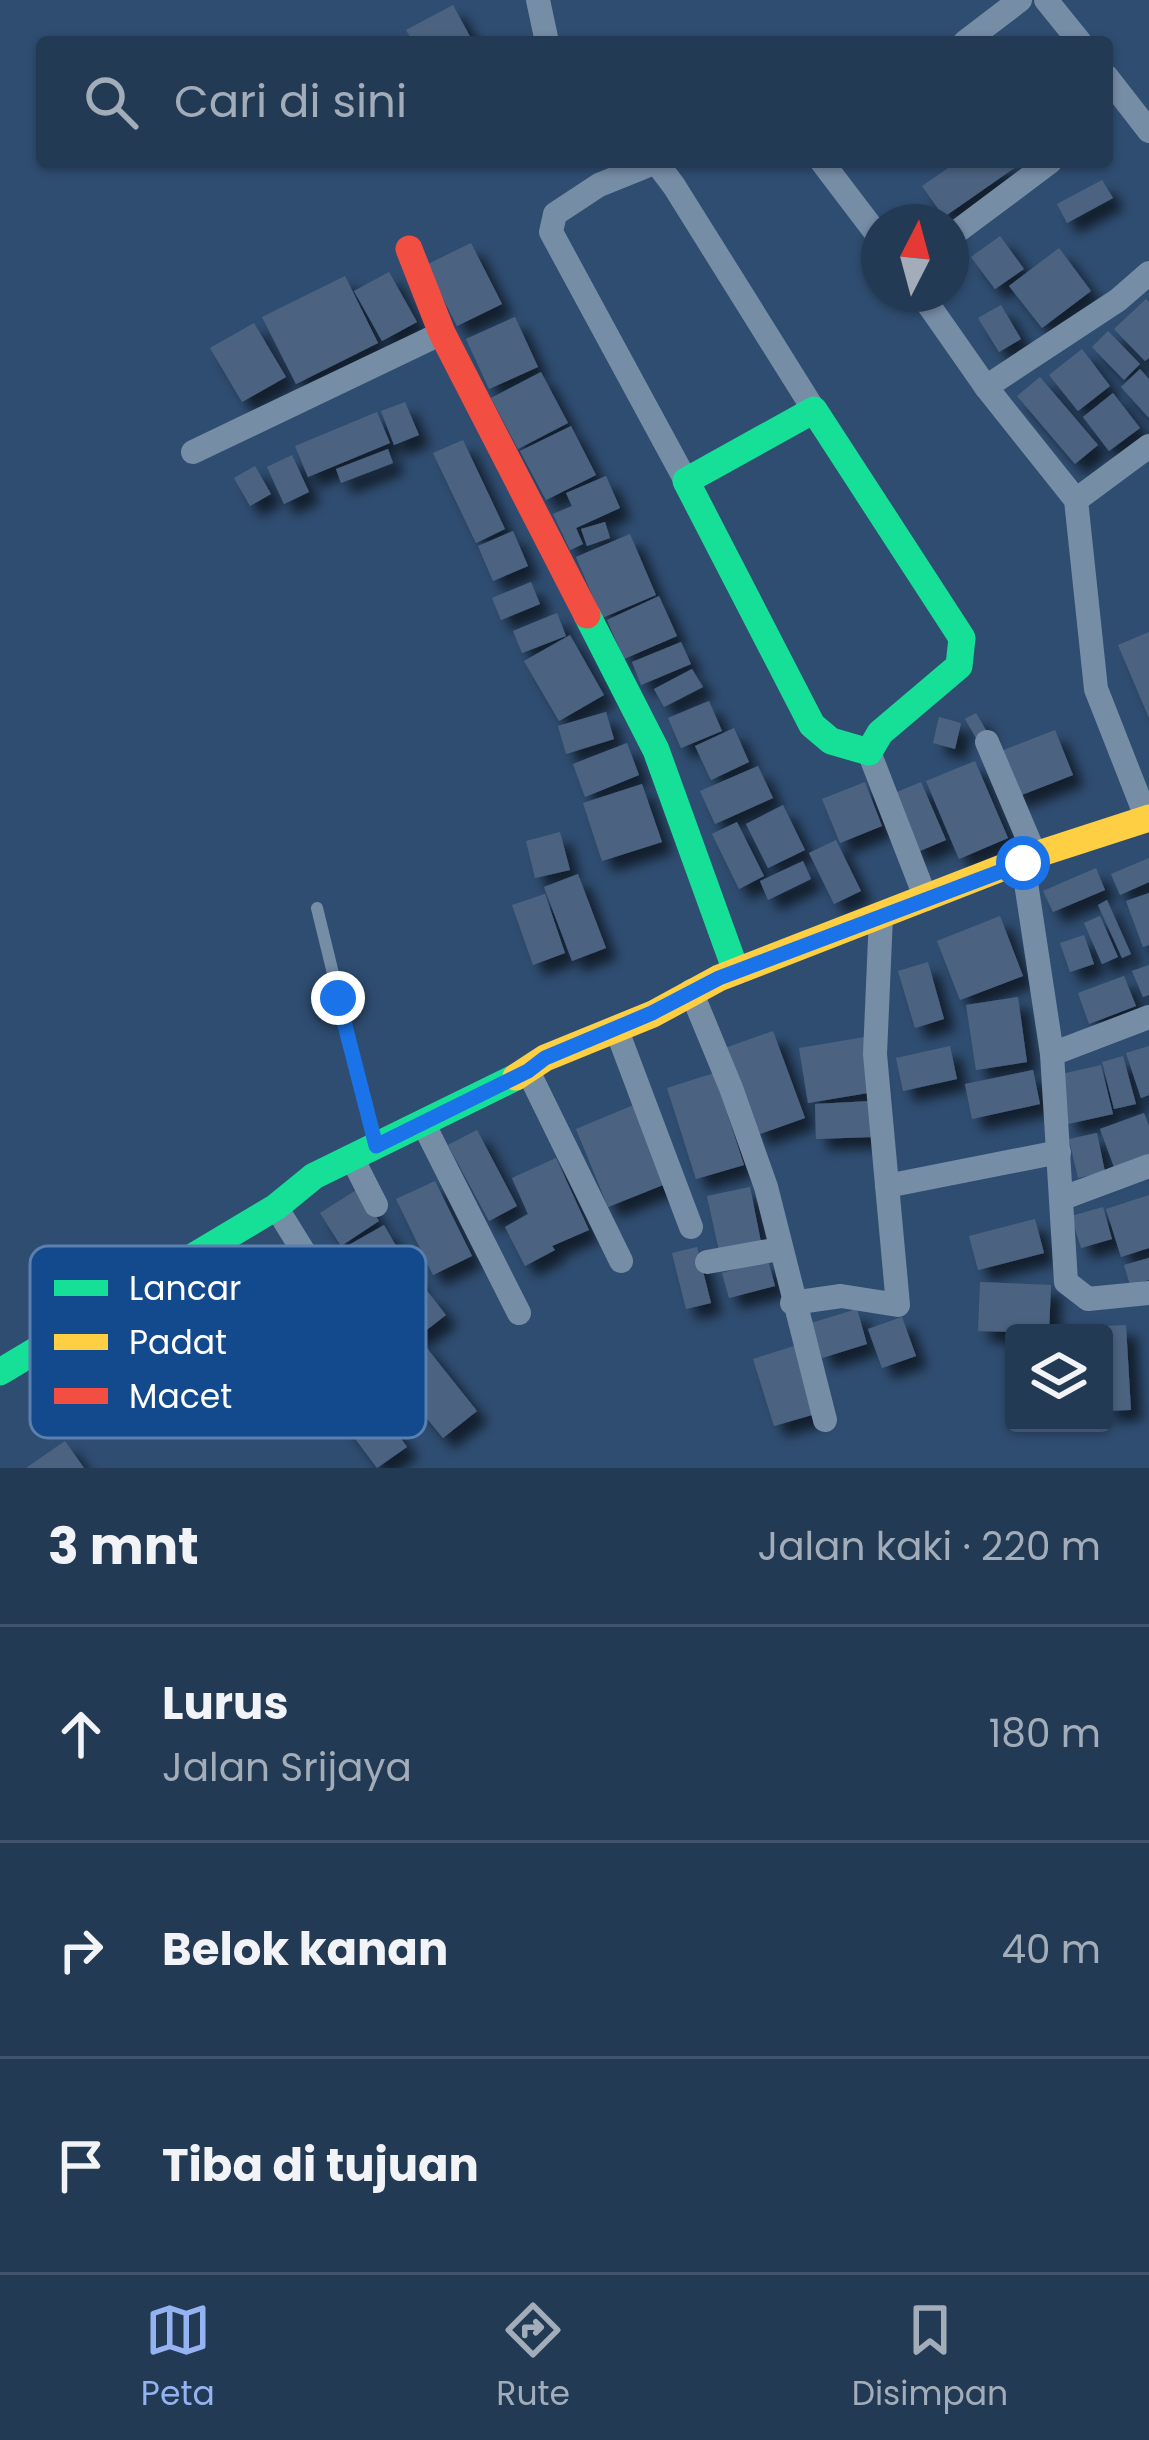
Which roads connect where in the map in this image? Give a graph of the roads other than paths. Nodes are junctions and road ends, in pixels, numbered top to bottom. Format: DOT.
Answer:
graph roads {
  1 [pos="538,0"];
  2 [pos="1020,0"];
  3 [pos="1046,0"];
  4 [pos="547,36"];
  5 [pos="973,36"];
  6 [pos="1074,36"];
  7 [pos="1117,110"];
  8 [pos="1149,131"];
  9 [pos="641,168"];
  10 [pos="661,168"];
  11 [pos="827,168"];
  12 [pos="1042,168"];
  13 [pos="861,213"];
  14 [pos="969,223"];
  15 [pos="409,249"];
  16 [pos="1149,273"];
  17 [pos="934,312"];
  18 [pos="442,333"];
  19 [pos="986,387"];
  20 [pos="814,410"];
  21 [pos="1149,446"];
  22 [pos="194,452"];
  23 [pos="686,481"];
  24 [pos="1076,500"];
  25 [pos="987,742"];
  26 [pos="869,752"];
  27 [pos="1148,818"];
  28 [pos="1029,859"];
  29 [pos="926,899"];
  30 [pos="317,908"];
  31 [pos="881,916"];
  32 [pos="736,971"];
  33 [pos="691,991"];
  34 [pos="1149,1017"];
  35 [pos="616,1028"];
  36 [pos="1052,1054"];
  37 [pos="528,1071"];
  38 [pos="423,1123"];
  39 [pos="364,1152"];
  40 [pos="1059,1152"];
  41 [pos="1149,1166"];
  42 [pos="887,1186"];
  43 [pos="1063,1198"];
  44 [pos="376,1205"];
  45 [pos="276,1207"];
  46 [pos="691,1227"];
  47 [pos="211,1246"];
  48 [pos="300,1246"];
  49 [pos="779,1249"];
  50 [pos="621,1261"];
  51 [pos="707,1262"];
  52 [pos="1149,1293"];
  53 [pos="792,1303"];
  54 [pos="519,1312"];
  55 [pos="30,1354"];
  56 [pos="0,1372"];
  57 [pos="825,1420"];
  1 -- 4 [label="street"];
  2 -- 5 [label="street"];
  3 -- 6 [label="street"];
  7 -- 8 [label="street"];
  9 -- 23 [label="street"];
  10 -- 20 [label="street"];
  11 -- 13 [label="street"];
  12 -- 14 [label="street"];
  15 -- 18 [label="street"];
  16 -- 19 [label="street"];
  17 -- 19 [label="street"];
  18 -- 22 [label="street"];
  18 -- 32 [label="street"];
  19 -- 24 [label="street"];
  20 -- 23 [label="street"];
  20 -- 26 [label="street"];
  21 -- 24 [label="street"];
  23 -- 26 [label="street"];
  24 -- 27 [label="street"];
  25 -- 28 [label="street"];
  26 -- 29 [label="street"];
  27 -- 28 [label="street"];
  28 -- 29 [label="street"];
  28 -- 36 [label="street"];
  29 -- 31 [label="street"];
  30 -- 39 [label="lane"];
  31 -- 32 [label="street"];
  31 -- 42 [label="street"];
  32 -- 33 [label="street"];
  33 -- 35 [label="street"];
  33 -- 49 [label="street"];
  34 -- 36 [label="street"];
  35 -- 37 [label="street"];
  35 -- 46 [label="street"];
  36 -- 40 [label="street"];
  37 -- 38 [label="street"];
  37 -- 50 [label="street"];
  38 -- 39 [label="street"];
  38 -- 54 [label="street"];
  39 -- 44 [label="street"];
  39 -- 45 [label="street"];
  40 -- 42 [label="street"];
  40 -- 43 [label="street"];
  41 -- 43 [label="street"];
  42 -- 53 [label="street"];
  43 -- 52 [label="street"];
  45 -- 47 [label="street"];
  45 -- 48 [label="street"];
  49 -- 51 [label="street"];
  49 -- 53 [label="street"];
  53 -- 57 [label="street"];
  55 -- 56 [label="street"];
}
